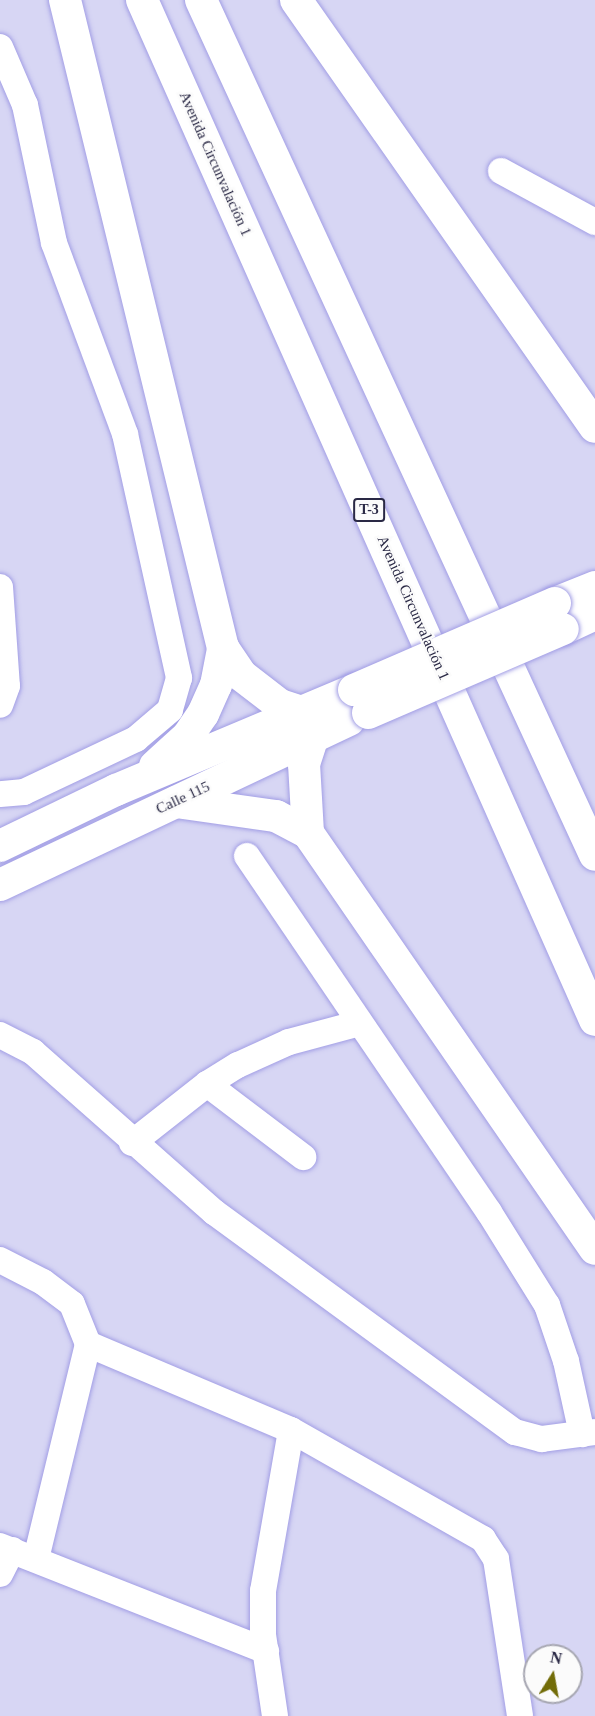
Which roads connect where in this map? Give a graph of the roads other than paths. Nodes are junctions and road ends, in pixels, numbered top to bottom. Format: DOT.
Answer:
graph roads {
  1 [pos="65,0"];
  2 [pos="142,0"];
  3 [pos="201,0"];
  4 [pos="296,0"];
  5 [pos="0,47"];
  6 [pos="501,171"];
  7 [pos="595,222"];
  8 [pos="595,427"];
  9 [pos="0,587"];
  10 [pos="584,606"];
  11 [pos="224,648"];
  12 [pos="0,705"];
  13 [pos="334,713"];
  14 [pos="116,790"];
  15 [pos="0,794"];
  16 [pos="176,802"];
  17 [pos="308,833"];
  18 [pos="0,846"];
  19 [pos="595,855"];
  20 [pos="247,856"];
  21 [pos="0,885"];
  22 [pos="595,1020"];
  23 [pos="360,1023"];
  24 [pos="0,1035"];
  25 [pos="207,1084"];
  26 [pos="132,1143"];
  27 [pos="303,1157"];
  28 [pos="595,1249"];
  29 [pos="0,1260"];
  30 [pos="88,1344"];
  31 [pos="291,1430"];
  32 [pos="589,1433"];
  33 [pos="6,1548"];
  34 [pos="36,1559"];
  35 [pos="0,1574"];
  36 [pos="266,1651"];
  37 [pos="275,1716"];
  38 [pos="520,1716"];
  1 -- 11 [label="main road"];
  2 -- 22 [label="main road, Avenida Circunvalación 1 / T-3"];
  3 -- 19 [label="main road"];
  4 -- 8 [label="main road"];
  5 -- 15 [label="street"];
  6 -- 7 [label="street"];
  9 -- 12 [label="street"];
  10 -- 13 [label="main road, bridge"];
  11 -- 13 [label="main road"];
  11 -- 14 [label="main road"];
  13 -- 14 [label="main road, Calle 115"];
  13 -- 16 [label="main road, Calle 115"];
  13 -- 17 [label="main road"];
  14 -- 18 [label="main road, Calle 115"];
  16 -- 17 [label="main road"];
  16 -- 21 [label="main road, Calle 115"];
  17 -- 28 [label="main road"];
  20 -- 23 [label="street"];
  23 -- 25 [label="street"];
  23 -- 32 [label="street"];
  24 -- 26 [label="street"];
  25 -- 26 [label="street"];
  25 -- 27 [label="street"];
  26 -- 32 [label="street"];
  29 -- 30 [label="street"];
  30 -- 31 [label="street"];
  30 -- 34 [label="street"];
  31 -- 36 [label="street"];
  31 -- 38 [label="street"];
  33 -- 34 [label="street"];
  33 -- 35 [label="street"];
  34 -- 36 [label="street"];
  36 -- 37 [label="street"];
}
